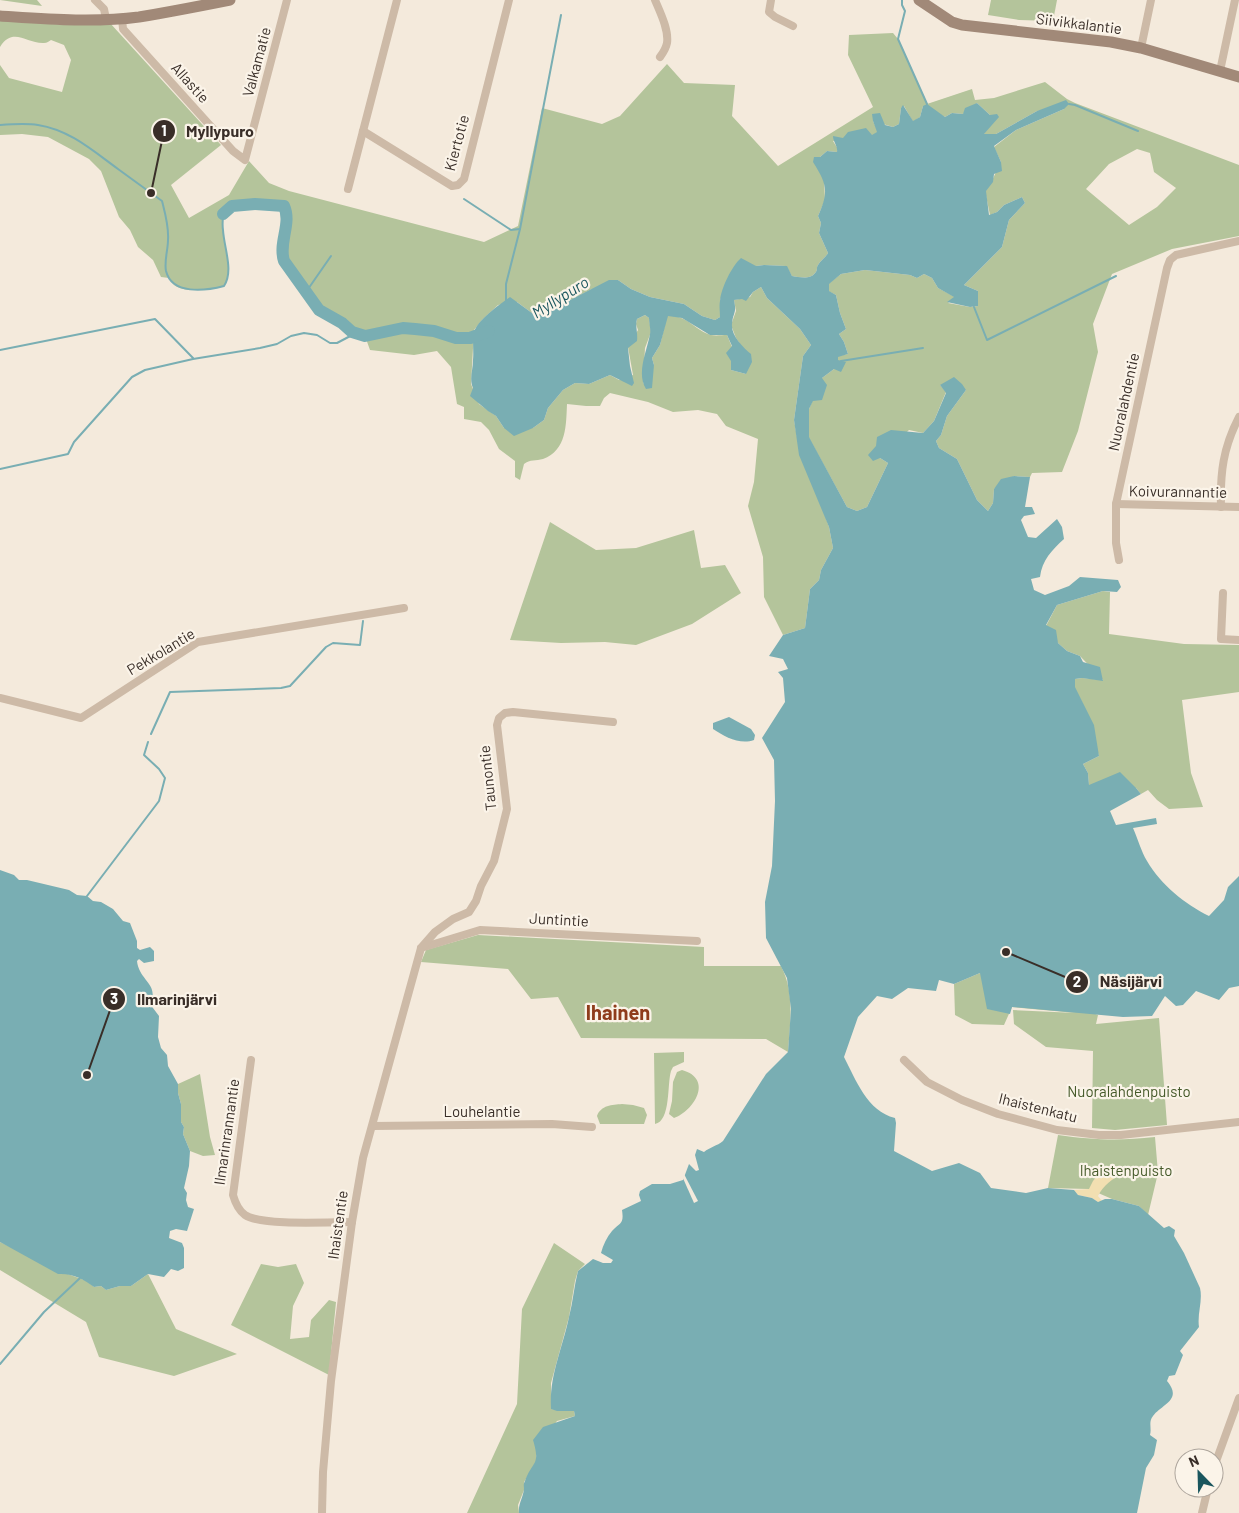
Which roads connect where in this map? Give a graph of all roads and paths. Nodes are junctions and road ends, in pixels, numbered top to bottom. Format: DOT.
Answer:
graph roads {
  1 [pos="95,0"];
  2 [pos="230,0"];
  3 [pos="288,0"];
  4 [pos="397,0"];
  5 [pos="508,0"];
  6 [pos="655,0"];
  7 [pos="771,0"];
  8 [pos="919,0"];
  9 [pos="1151,0"];
  10 [pos="1234,0"];
  11 [pos="0,16"];
  12 [pos="122,18"];
  13 [pos="106,19"];
  14 [pos="793,26"];
  15 [pos="1141,48"];
  16 [pos="660,57"];
  17 [pos="1220,71"];
  18 [pos="1239,77"];
  19 [pos="363,131"];
  20 [pos="245,160"];
  21 [pos="348,189"];
  22 [pos="1239,241"];
  23 [pos="1239,417"];
  24 [pos="1116,504"];
  25 [pos="1221,507"];
  26 [pos="1239,507"];
  27 [pos="1119,560"];
  28 [pos="1223,593"];
  29 [pos="404,608"];
  30 [pos="1239,640"];
  31 [pos="0,698"];
  32 [pos="613,722"];
  33 [pos="697,941"];
  34 [pos="421,948"];
  35 [pos="251,1060"];
  36 [pos="904,1060"];
  37 [pos="1239,1122"];
  38 [pos="373,1126"];
  39 [pos="592,1127"];
  40 [pos="352,1222"];
  41 [pos="1239,1398"];
  42 [pos="1221,1448"];
  43 [pos="1206,1498"];
  44 [pos="322,1513"];
  45 [pos="1202,1513"];
  1 -- 13 [label="street"];
  2 -- 12 [label="main road"];
  3 -- 20 [label="street, Valkamatie"];
  4 -- 19 [label="street"];
  5 -- 19 [label="street, Kiertotie"];
  6 -- 16 [label="street"];
  7 -- 14 [label="street"];
  8 -- 15 [label="main road, Siivikkalantie"];
  9 -- 15 [label="street"];
  10 -- 17 [label="street"];
  11 -- 13 [label="main road"];
  12 -- 13 [label="main road"];
  12 -- 20 [label="street, Allastie"];
  15 -- 17 [label="main road, Siivikkalantie"];
  17 -- 18 [label="main road, Siivikkalantie"];
  19 -- 21 [label="street"];
  22 -- 24 [label="street, Nuoralahdentie"];
  23 -- 25 [label="street"];
  24 -- 25 [label="street, Koivurannantie"];
  24 -- 27 [label="street, Nuoralahdentie"];
  25 -- 26 [label="street, Koivurannantie"];
  28 -- 30 [label="street"];
  29 -- 31 [label="street, Pekkolantie"];
  32 -- 34 [label="street, Taunontie"];
  33 -- 34 [label="street, Juntintie"];
  34 -- 38 [label="street, Ihaistentie"];
  35 -- 40 [label="street, Ilmarinrannantie"];
  36 -- 37 [label="street, Ihaistenkatu"];
  38 -- 39 [label="street, Louhelantie"];
  38 -- 40 [label="street, Ihaistentie"];
  40 -- 44 [label="street, Ihaistentie"];
  41 -- 42 [label="street"];
  43 -- 45 [label="street"];
}
